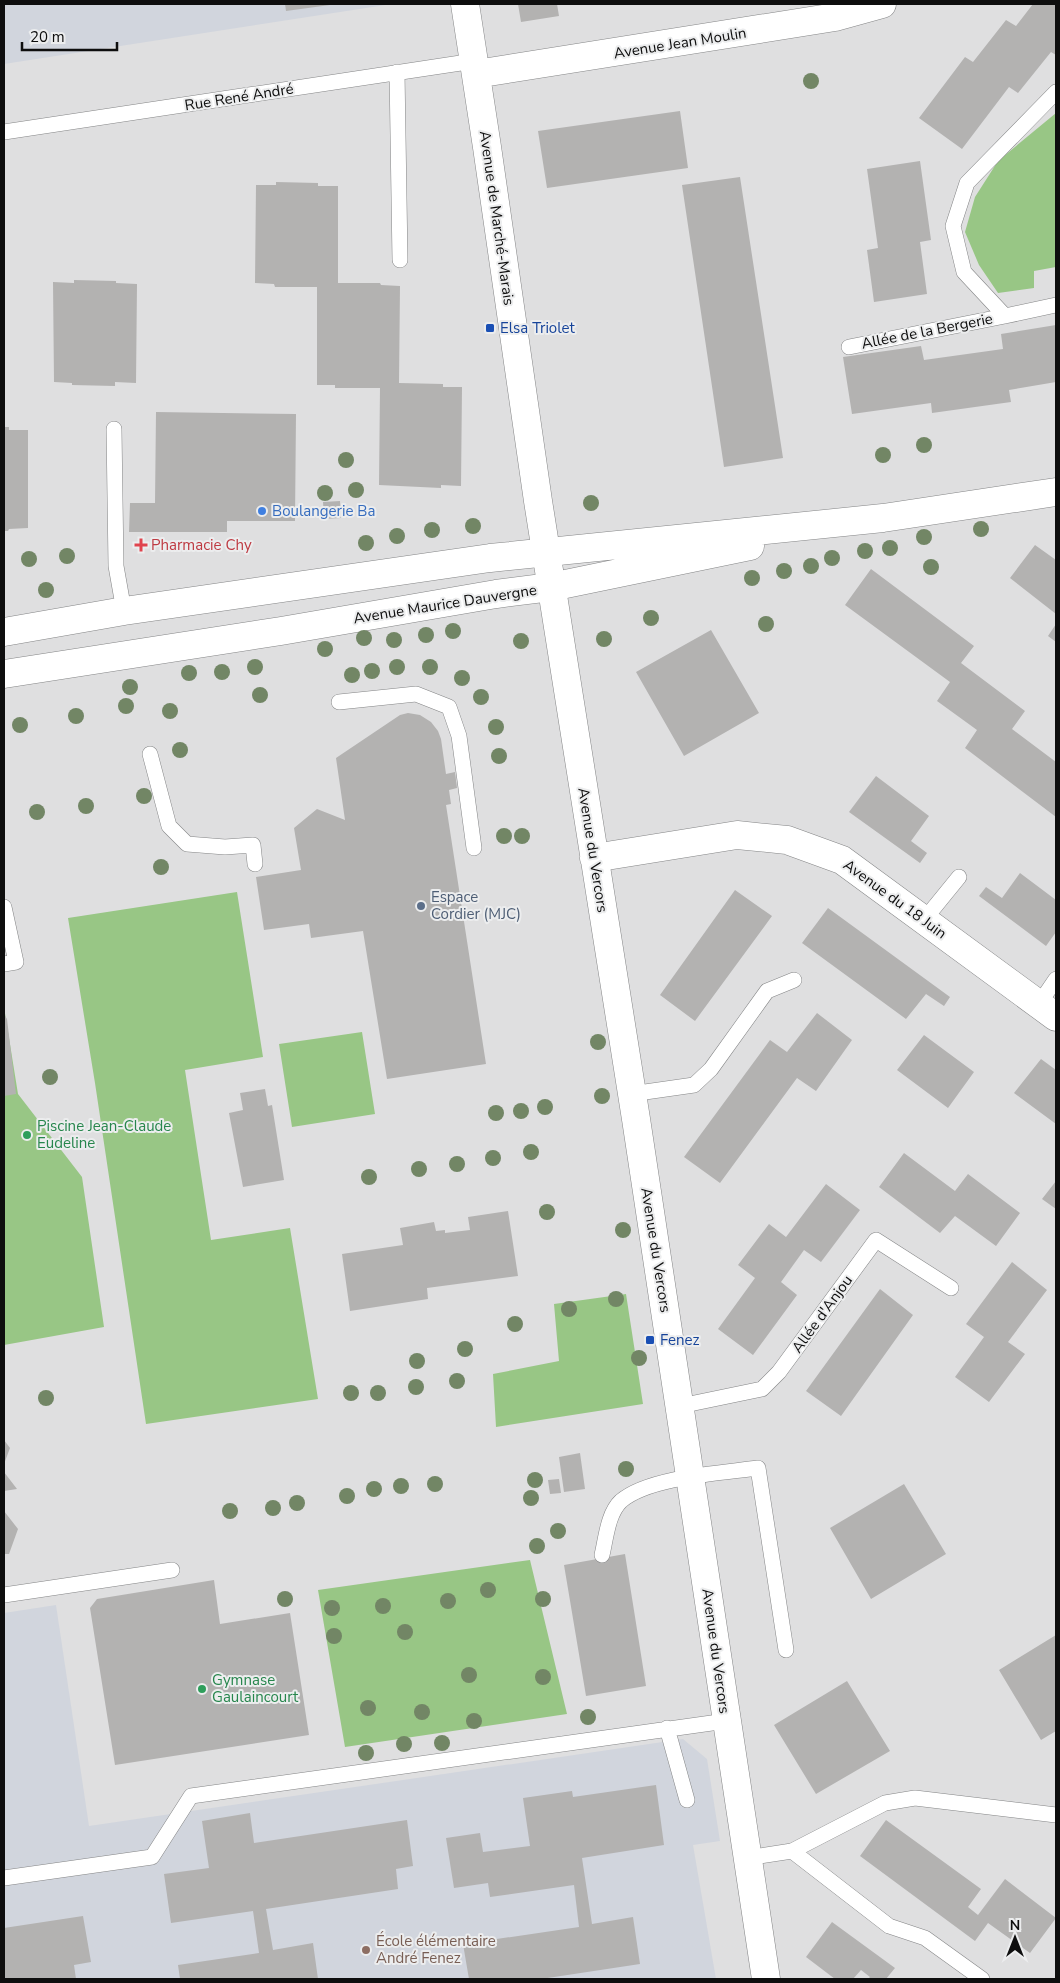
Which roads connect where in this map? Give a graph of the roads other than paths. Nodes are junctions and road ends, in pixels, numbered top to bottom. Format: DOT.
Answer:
graph roads {
  1 [pos="465,4"];
  2 [pos="882,4"];
  3 [pos="475,67"];
  4 [pos="397,72"];
  5 [pos="1056,92"];
  6 [pos="4,132"];
  7 [pos="400,260"];
  8 [pos="1056,305"];
  9 [pos="1005,316"];
  10 [pos="849,347"];
  11 [pos="114,429"];
  12 [pos="1056,492"];
  13 [pos="883,518"];
  14 [pos="546,552"];
  15 [pos="552,587"];
  16 [pos="124,611"];
  17 [pos="4,632"];
  18 [pos="4,674"];
  19 [pos="339,702"];
  20 [pos="150,754"];
  21 [pos="474,848"];
  22 [pos="594,858"];
  23 [pos="255,864"];
  24 [pos="959,877"];
  25 [pos="4,907"];
  26 [pos="924,920"];
  27 [pos="4,964"];
  28 [pos="1056,979"];
  29 [pos="794,980"];
  30 [pos="1048,1011"];
  31 [pos="631,1094"];
  32 [pos="951,1288"];
  33 [pos="680,1406"];
  34 [pos="691,1478"];
  35 [pos="602,1555"];
  36 [pos="172,1570"];
  37 [pos="4,1595"];
  38 [pos="786,1650"];
  39 [pos="726,1720"];
  40 [pos="668,1728"];
  41 [pos="687,1800"];
  42 [pos="1056,1815"];
  43 [pos="792,1851"];
  44 [pos="747,1858"];
  45 [pos="4,1878"];
  46 [pos="766,1979"];
  47 [pos="982,1979"];
  1 -- 3 [label="street, Avenue de Marché-Marais"];
  2 -- 3 [label="street, Avenue Jean Moulin"];
  3 -- 4 [label="lane, Rue René André"];
  3 -- 14 [label="street, Avenue de Marché-Marais"];
  4 -- 6 [label="lane, Rue René André"];
  4 -- 7 [label="lane"];
  5 -- 9 [label="lane, Allée de la Bergerie"];
  8 -- 9 [label="lane, Allée de la Bergerie"];
  9 -- 10 [label="lane, Allée de la Bergerie"];
  11 -- 16 [label="lane"];
  12 -- 13 [label="street, Avenue Maurice Dauvergne"];
  13 -- 14 [label="street, Avenue Maurice Dauvergne"];
  13 -- 15 [label="street, Avenue Maurice Dauvergne"];
  14 -- 15 [label="street, Avenue du Vercors"];
  14 -- 16 [label="street, Avenue Maurice Dauvergne"];
  15 -- 18 [label="street, Avenue Maurice Dauvergne"];
  15 -- 22 [label="street, Avenue du Vercors"];
  16 -- 17 [label="street, Avenue Maurice Dauvergne"];
  19 -- 21 [label="lane"];
  20 -- 23 [label="lane"];
  22 -- 26 [label="street, Avenue du 18 Juin"];
  22 -- 31 [label="street, Avenue du Vercors"];
  24 -- 26 [label="lane"];
  25 -- 27 [label="lane"];
  26 -- 30 [label="street, Avenue du 18 Juin"];
  28 -- 30 [label="lane"];
  29 -- 31 [label="lane"];
  31 -- 33 [label="street, Avenue du Vercors"];
  32 -- 33 [label="lane, Allée d'Anjou"];
  33 -- 34 [label="street, Avenue du Vercors"];
  34 -- 35 [label="lane"];
  34 -- 38 [label="lane"];
  34 -- 39 [label="street, Avenue du Vercors"];
  36 -- 37 [label="lane"];
  39 -- 40 [label="lane"];
  39 -- 44 [label="street, Avenue du Vercors"];
  40 -- 41 [label="lane"];
  40 -- 45 [label="lane"];
  42 -- 43 [label="lane"];
  43 -- 44 [label="lane"];
  43 -- 47 [label="lane"];
  44 -- 46 [label="street, Avenue du Vercors"];
}
